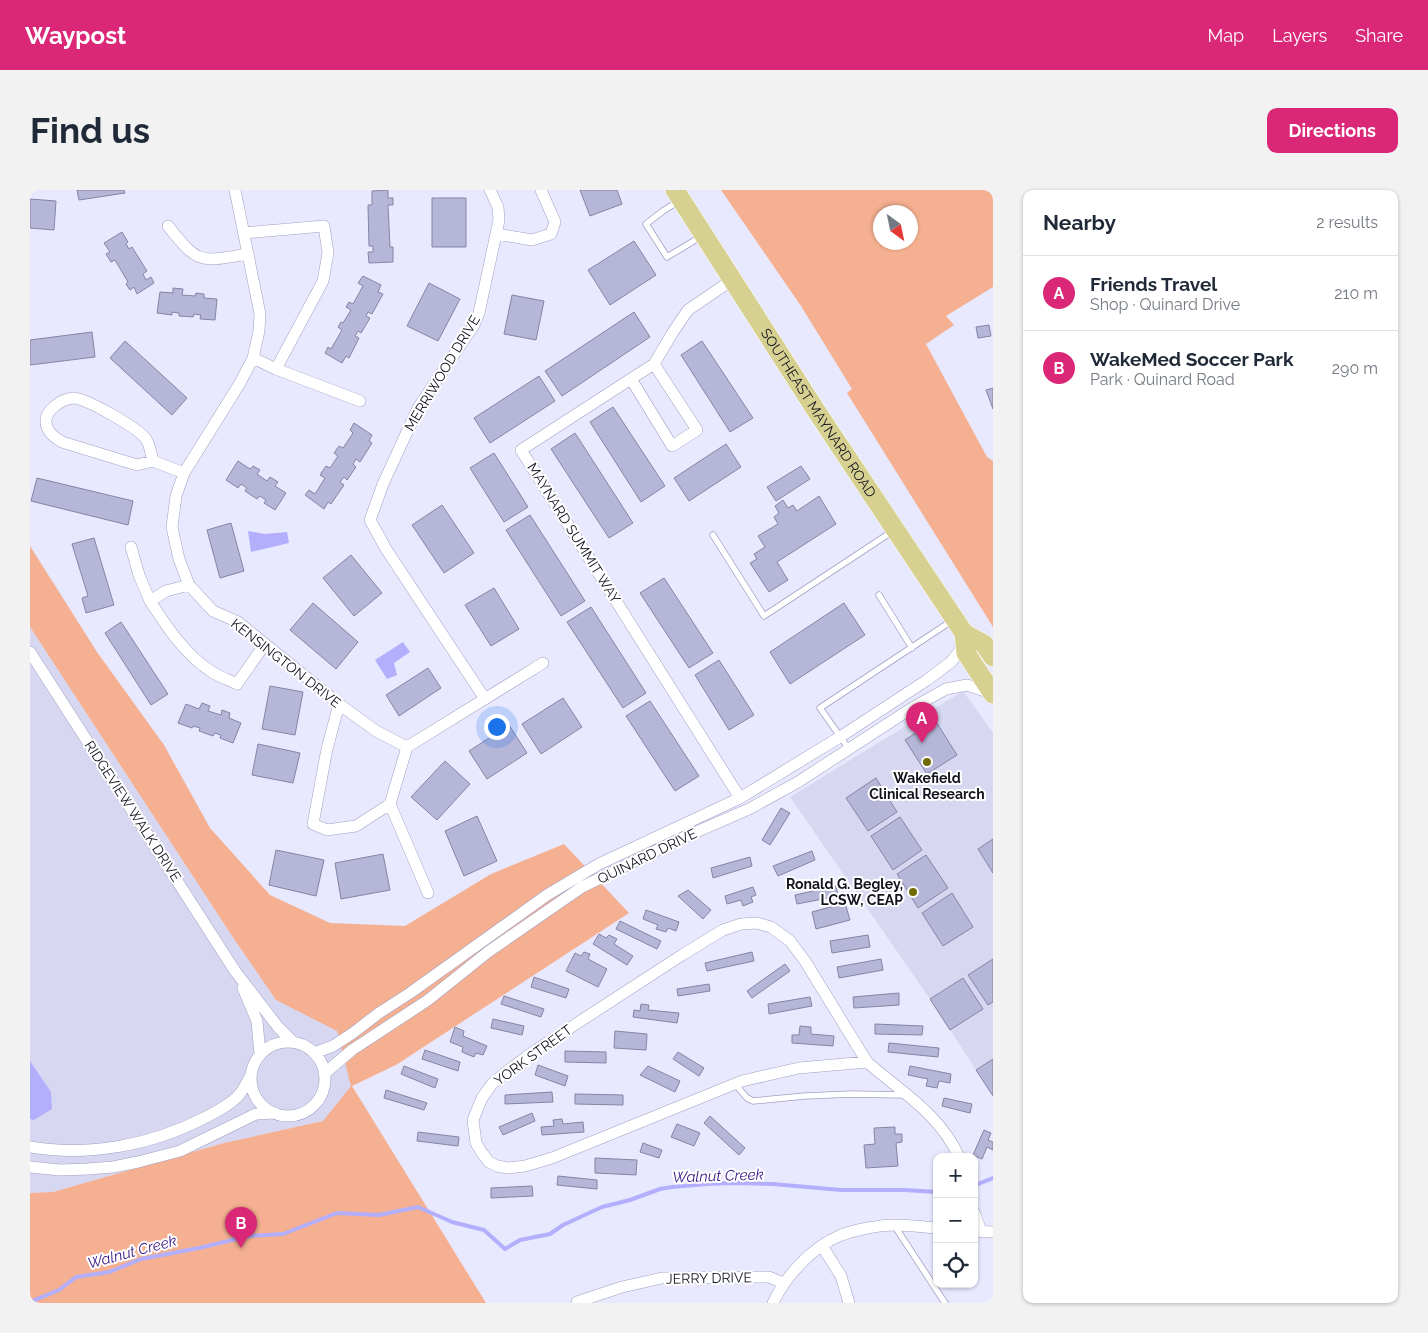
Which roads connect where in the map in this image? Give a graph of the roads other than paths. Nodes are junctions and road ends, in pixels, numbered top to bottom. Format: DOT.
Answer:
graph roads {
  1 [pos="235,190"];
  2 [pos="490,190"];
  3 [pos="541,190"];
  4 [pos="678,195"];
  5 [pos="168,226"];
  6 [pos="244,233"];
  7 [pos="497,234"];
  8 [pos="703,235"];
  9 [pos="248,254"];
  10 [pos="732,280"];
  11 [pos="252,358"];
  12 [pos="654,364"];
  13 [pos="276,369"];
  14 [pos="631,379"];
  15 [pos="360,402"];
  16 [pos="153,461"];
  17 [pos="184,473"];
  18 [pos="895,530"];
  19 [pos="713,535"];
  20 [pos="131,546"];
  21 [pos="189,585"];
  22 [pos="879,595"];
  23 [pos="150,601"];
  24 [pos="961,632"];
  25 [pos="265,644"];
  26 [pos="912,648"];
  27 [pos="30,652"];
  28 [pos="993,657"];
  29 [pos="543,663"];
  30 [pos="993,694"];
  31 [pos="485,699"];
  32 [pos="339,704"];
  33 [pos="840,737"];
  34 [pos="408,747"];
  35 [pos="848,749"];
  36 [pos="740,798"];
  37 [pos="390,804"];
  38 [pos="428,893"];
  39 [pos="235,971"];
  40 [pos="293,1042"];
  41 [pos="314,1053"];
  42 [pos="260,1054"];
  43 [pos="867,1062"];
  44 [pos="324,1074"];
  45 [pos="250,1075"];
  46 [pos="735,1084"];
  47 [pos="908,1095"];
  48 [pos="275,1114"];
  49 [pos="30,1147"];
  50 [pos="957,1153"];
  51 [pos="30,1167"];
  52 [pos="894,1225"];
  53 [pos="933,1228"];
  54 [pos="978,1231"];
  55 [pos="993,1232"];
  56 [pos="822,1246"];
  57 [pos="783,1283"];
  58 [pos="577,1302"];
  59 [pos="773,1303"];
  60 [pos="849,1303"];
  61 [pos="945,1303"];
  1 -- 6 [label="street, KENSINGTON DRIVE"];
  2 -- 7 [label="street, MERRIWOOD DRIVE"];
  3 -- 7 [label="street"];
  4 -- 8 [label="main road, SOUTHEAST MAYNARD ROAD"];
  4 -- 8 [label="lane"];
  5 -- 9 [label="street"];
  6 -- 9 [label="street, KENSINGTON DRIVE"];
  6 -- 13 [label="street"];
  7 -- 31 [label="street, MERRIWOOD DRIVE"];
  8 -- 10 [label="main road, SOUTHEAST MAYNARD ROAD"];
  9 -- 11 [label="street, KENSINGTON DRIVE"];
  10 -- 12 [label="street, MAYNARD SUMMIT WAY"];
  10 -- 18 [label="main road, SOUTHEAST MAYNARD ROAD"];
  11 -- 13 [label="street"];
  11 -- 17 [label="street, KENSINGTON DRIVE"];
  12 -- 14 [label="street, MAYNARD SUMMIT WAY"];
  12 -- 14 [label="street"];
  13 -- 15 [label="street"];
  14 -- 36 [label="street, MAYNARD SUMMIT WAY"];
  16 -- 16 [label="street"];
  16 -- 17 [label="street"];
  17 -- 21 [label="street, KENSINGTON DRIVE"];
  18 -- 19 [label="lane"];
  18 -- 24 [label="main road, SOUTHEAST MAYNARD ROAD"];
  20 -- 23 [label="street"];
  21 -- 23 [label="street"];
  21 -- 25 [label="street, KENSINGTON DRIVE"];
  22 -- 26 [label="lane"];
  23 -- 25 [label="street"];
  24 -- 26 [label="lane"];
  24 -- 28 [label="main road, SOUTHEAST MAYNARD ROAD"];
  24 -- 30 [label="main road, SOUTHEAST MAYNARD ROAD"];
  24 -- 33 [label="street, QUINARD DRIVE"];
  25 -- 32 [label="street, KENSINGTON DRIVE"];
  26 -- 33 [label="lane"];
  27 -- 39 [label="street, RIDGEVIEW WALK DRIVE"];
  29 -- 31 [label="street"];
  30 -- 35 [label="street, QUINARD DRIVE"];
  31 -- 34 [label="street"];
  32 -- 34 [label="street, KENSINGTON DRIVE"];
  32 -- 37 [label="street"];
  33 -- 35 [label="lane"];
  33 -- 36 [label="street, QUINARD DRIVE"];
  34 -- 37 [label="street"];
  35 -- 44 [label="street, QUINARD DRIVE"];
  36 -- 41 [label="street, QUINARD DRIVE"];
  37 -- 38 [label="street"];
  39 -- 40 [label="street, RIDGEVIEW WALK DRIVE"];
  39 -- 42 [label="street, RIDGEVIEW WALK DRIVE"];
  40 -- 41 [label="street"];
  40 -- 42 [label="street"];
  41 -- 44 [label="street"];
  42 -- 45 [label="street"];
  43 -- 46 [label="street, YORK STREET"];
  43 -- 46 [label="street, YORK STREET"];
  43 -- 47 [label="street, YORK STREET"];
  44 -- 48 [label="street"];
  45 -- 48 [label="street"];
  45 -- 49 [label="street"];
  46 -- 47 [label="lane"];
  47 -- 50 [label="street, YORK STREET"];
  48 -- 51 [label="street"];
  52 -- 53 [label="street"];
  52 -- 56 [label="street"];
  52 -- 61 [label="lane"];
  54 -- 55 [label="street"];
  56 -- 57 [label="street"];
  56 -- 60 [label="street"];
  57 -- 58 [label="street, JERRY DRIVE"];
  57 -- 59 [label="street"];
}
